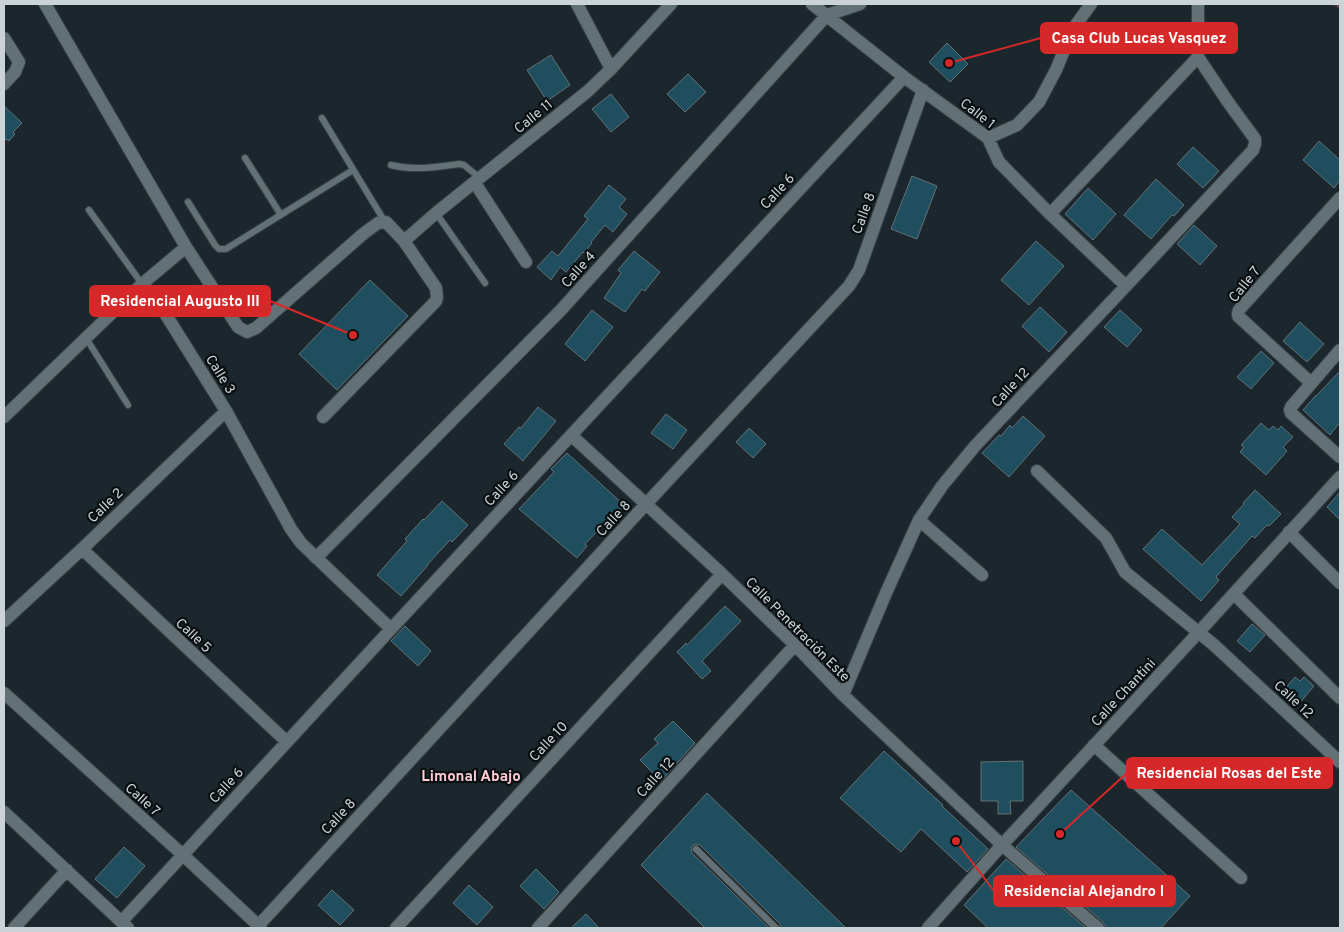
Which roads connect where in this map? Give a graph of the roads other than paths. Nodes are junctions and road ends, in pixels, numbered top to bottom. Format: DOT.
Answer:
graph roads {
  1 [pos="45,4"];
  2 [pos="577,4"];
  3 [pos="671,4"];
  4 [pos="812,4"];
  5 [pos="860,4"];
  6 [pos="1091,4"];
  7 [pos="1198,4"];
  8 [pos="827,15"];
  9 [pos="4,38"];
  10 [pos="1198,57"];
  11 [pos="611,69"];
  12 [pos="904,76"];
  13 [pos="4,84"];
  14 [pos="923,90"];
  15 [pos="322,118"];
  16 [pos="988,138"];
  17 [pos="245,158"];
  18 [pos="391,165"];
  19 [pos="353,170"];
  20 [pos="477,180"];
  21 [pos="1340,198"];
  22 [pos="188,202"];
  23 [pos="89,210"];
  24 [pos="436,214"];
  25 [pos="1050,214"];
  26 [pos="281,215"];
  27 [pos="386,222"];
  28 [pos="404,241"];
  29 [pos="186,247"];
  30 [pos="526,262"];
  31 [pos="485,283"];
  32 [pos="142,284"];
  33 [pos="1126,286"];
  34 [pos="86,338"];
  35 [pos="1340,350"];
  36 [pos="1311,383"];
  37 [pos="128,405"];
  38 [pos="226,411"];
  39 [pos="4,417"];
  40 [pos="323,418"];
  41 [pos="571,435"];
  42 [pos="1340,457"];
  43 [pos="1037,471"];
  44 [pos="1340,477"];
  45 [pos="646,504"];
  46 [pos="920,520"];
  47 [pos="1289,532"];
  48 [pos="82,548"];
  49 [pos="316,558"];
  50 [pos="722,574"];
  51 [pos="982,575"];
  52 [pos="1340,583"];
  53 [pos="1234,594"];
  54 [pos="4,620"];
  55 [pos="391,628"];
  56 [pos="1198,633"];
  57 [pos="795,645"];
  58 [pos="4,693"];
  59 [pos="843,695"];
  60 [pos="1340,698"];
  61 [pos="287,742"];
  62 [pos="1094,745"];
  63 [pos="1340,762"];
  64 [pos="4,812"];
  65 [pos="1002,845"];
  66 [pos="696,848"];
  67 [pos="182,855"];
  68 [pos="67,870"];
  69 [pos="1241,878"];
  70 [pos="125,925"];
  71 [pos="259,927"];
  72 [pos="14,928"];
  73 [pos="396,928"];
  74 [pos="538,928"];
  75 [pos="776,928"];
  76 [pos="928,928"];
  77 [pos="1098,928"];
  1 -- 29 [label="street"];
  2 -- 11 [label="street"];
  3 -- 11 [label="street, Calle 11"];
  4 -- 8 [label="street, Calle 1"];
  5 -- 8 [label="street, Calle 4"];
  6 -- 16 [label="street"];
  7 -- 10 [label="street"];
  8 -- 12 [label="street, Calle 1"];
  8 -- 49 [label="street, Calle 4"];
  9 -- 13 [label="street"];
  10 -- 25 [label="street"];
  10 -- 33 [label="street, Calle 12"];
  11 -- 20 [label="street, Calle 11"];
  12 -- 14 [label="street, Calle 1"];
  12 -- 41 [label="street, Calle 6"];
  14 -- 16 [label="street, Calle 1"];
  14 -- 45 [label="street, Calle 8"];
  15 -- 19 [label="lane"];
  16 -- 25 [label="street, Calle 1"];
  17 -- 26 [label="lane"];
  18 -- 20 [label="lane"];
  19 -- 26 [label="lane"];
  19 -- 27 [label="lane"];
  20 -- 24 [label="street, Calle 11"];
  20 -- 30 [label="street"];
  21 -- 36 [label="street, Calle 7"];
  22 -- 26 [label="lane"];
  23 -- 32 [label="lane"];
  24 -- 28 [label="street, Calle 11"];
  24 -- 31 [label="lane"];
  25 -- 33 [label="street, Calle 1"];
  27 -- 28 [label="street"];
  27 -- 29 [label="street"];
  28 -- 40 [label="street"];
  29 -- 32 [label="street"];
  32 -- 34 [label="street"];
  32 -- 38 [label="street, Calle 3"];
  33 -- 46 [label="street, Calle 12"];
  34 -- 37 [label="lane"];
  34 -- 39 [label="street"];
  35 -- 36 [label="street"];
  36 -- 42 [label="street"];
  38 -- 48 [label="street, Calle 2"];
  38 -- 49 [label="street, Calle 3"];
  41 -- 45 [label="street, Calle Penetración Este"];
  41 -- 55 [label="street, Calle 6"];
  43 -- 56 [label="street, Calle 12"];
  44 -- 47 [label="street, Calle Chantini"];
  45 -- 50 [label="street, Calle Penetración Este"];
  45 -- 71 [label="street, Calle 8"];
  46 -- 51 [label="street"];
  46 -- 59 [label="street, Calle 12"];
  47 -- 52 [label="street"];
  47 -- 53 [label="street, Calle Chantini"];
  48 -- 54 [label="street, Calle 2"];
  48 -- 61 [label="street, Calle 5"];
  49 -- 55 [label="street, Calle 3"];
  50 -- 57 [label="street, Calle Penetración Este"];
  50 -- 73 [label="street, Calle 10"];
  53 -- 56 [label="street, Calle Chantini"];
  53 -- 60 [label="street"];
  55 -- 61 [label="street, Calle 6"];
  56 -- 62 [label="street, Calle Chantini"];
  56 -- 63 [label="street, Calle 12"];
  57 -- 59 [label="street, Calle Penetración Este"];
  57 -- 74 [label="street, Calle 12"];
  58 -- 67 [label="street, Calle 7"];
  59 -- 65 [label="street, Calle Penetración Este"];
  61 -- 67 [label="street, Calle 6"];
  62 -- 65 [label="street, Calle Chantini"];
  62 -- 69 [label="street"];
  64 -- 68 [label="street"];
  65 -- 76 [label="street, Calle Chantini"];
  65 -- 77 [label="street, Calle Penetración Este"];
  66 -- 75 [label="lane"];
  67 -- 70 [label="street, Calle 6"];
  67 -- 71 [label="street, Calle 7"];
  68 -- 70 [label="street"];
  68 -- 72 [label="street"];
}
